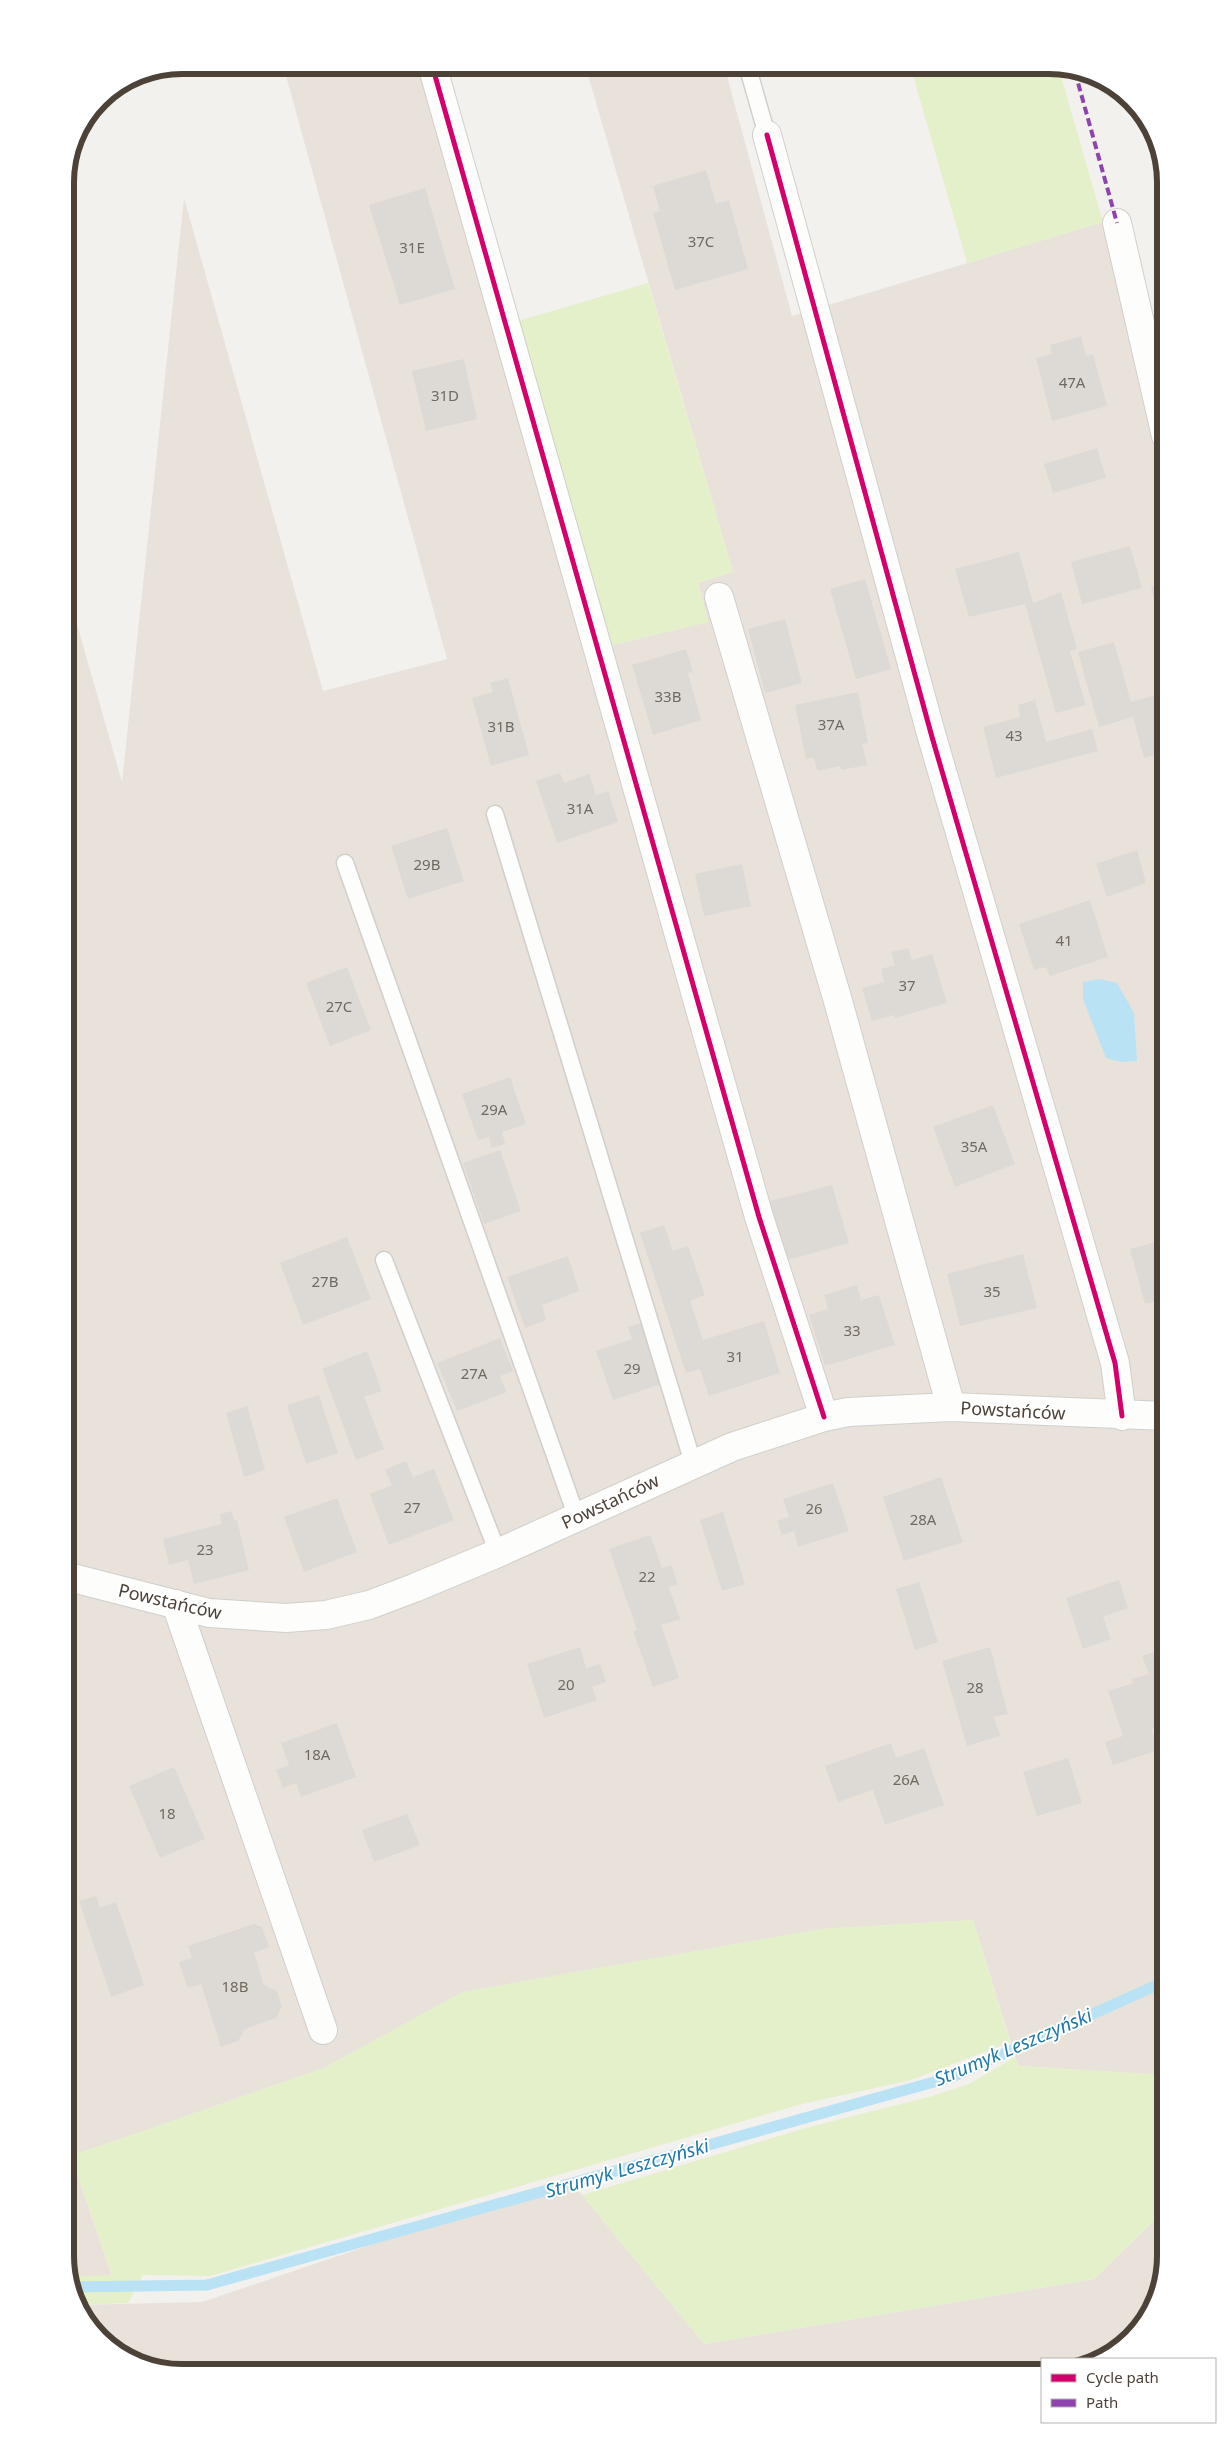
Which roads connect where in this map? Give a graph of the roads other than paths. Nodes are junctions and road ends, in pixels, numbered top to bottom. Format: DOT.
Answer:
graph roads {
  1 [pos="435,74"];
  2 [pos="750,74"];
  3 [pos="767,135"];
  4 [pos="1117,223"];
  5 [pos="1157,397"];
  6 [pos="719,597"];
  7 [pos="495,814"];
  8 [pos="345,863"];
  9 [pos="384,1260"];
  10 [pos="951,1407"];
  11 [pos="1122,1416"];
  12 [pos="1157,1416"];
  13 [pos="824,1417"];
  14 [pos="693,1463"];
  15 [pos="577,1518"];
  16 [pos="498,1553"];
  17 [pos="74,1578"];
  18 [pos="176,1604"];
  19 [pos="324,2030"];
  1 -- 13 [label="street"];
  2 -- 3 [label="lane"];
  3 -- 11 [label="street"];
  4 -- 5 [label="street"];
  6 -- 10 [label="street"];
  7 -- 14 [label="lane"];
  8 -- 15 [label="lane"];
  9 -- 16 [label="lane"];
  10 -- 11 [label="street, Powstańców"];
  10 -- 13 [label="street, Powstańców"];
  11 -- 12 [label="street, Powstańców"];
  13 -- 14 [label="street, Powstańców"];
  14 -- 15 [label="street, Powstańców"];
  15 -- 16 [label="street, Powstańców"];
  16 -- 18 [label="street, Powstańców"];
  17 -- 18 [label="street, Powstańców"];
  18 -- 19 [label="street"];
}
